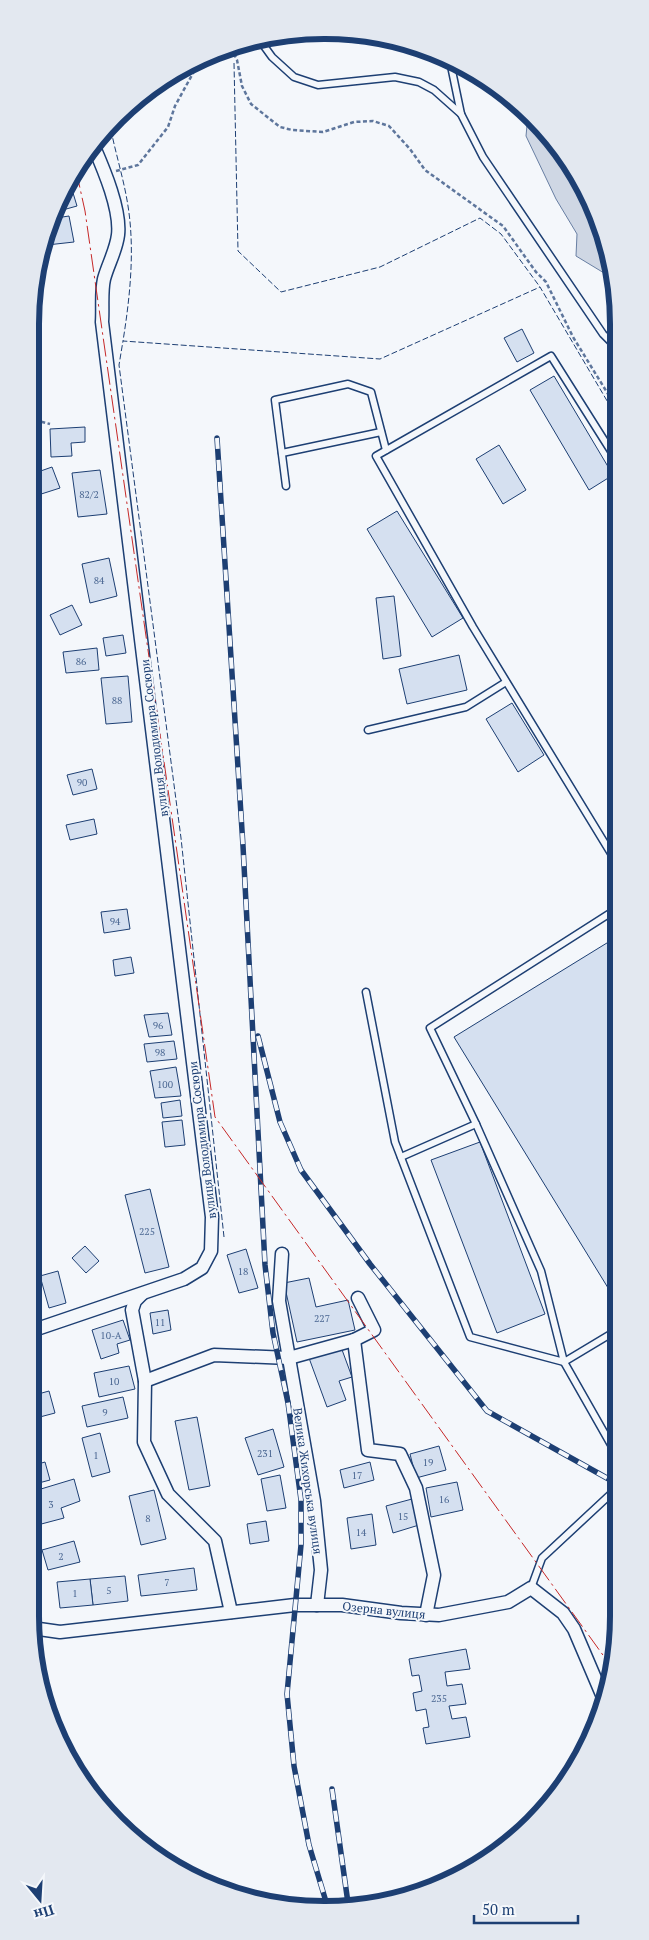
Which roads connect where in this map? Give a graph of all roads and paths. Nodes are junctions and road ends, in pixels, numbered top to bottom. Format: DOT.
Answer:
graph roads {
  1 [pos="263,45"];
  2 [pos="232,54"];
  3 [pos="452,68"];
  4 [pos="195,70"];
  5 [pos="461,114"];
  6 [pos="97,153"];
  7 [pos="106,174"];
  8 [pos="610,340"];
  9 [pos="610,397"];
  10 [pos="39,421"];
  11 [pos="50,424"];
  12 [pos="381,432"];
  13 [pos="610,449"];
  14 [pos="386,450"];
  15 [pos="282,452"];
  16 [pos="286,486"];
  17 [pos="506,682"];
  18 [pos="368,730"];
  19 [pos="610,852"];
  20 [pos="610,913"];
  21 [pos="366,992"];
  22 [pos="476,1124"];
  23 [pos="401,1157"];
  24 [pos="282,1254"];
  25 [pos="142,1294"];
  26 [pos="358,1298"];
  27 [pos="39,1327"];
  28 [pos="610,1334"];
  29 [pos="354,1340"];
  30 [pos="289,1358"];
  31 [pos="564,1362"];
  32 [pos="145,1380"];
  33 [pos="610,1443"];
  34 [pos="610,1496"];
  35 [pos="531,1588"];
  36 [pos="317,1605"];
  37 [pos="231,1612"];
  38 [pos="426,1615"];
  39 [pos="39,1629"];
  40 [pos="600,1691"];
  1 -- 5 [label="lane"];
  2 -- 9 [label="path"];
  3 -- 5 [label="lane"];
  4 -- 7 [label="path"];
  5 -- 8 [label="lane"];
  6 -- 7 [label="street, вулиця Володимира Сосюри"];
  7 -- 25 [label="street, вулиця Володимира Сосюри"];
  10 -- 11 [label="path"];
  12 -- 14 [label="lane"];
  12 -- 15 [label="lane"];
  12 -- 15 [label="lane"];
  13 -- 14 [label="lane"];
  14 -- 17 [label="lane"];
  15 -- 16 [label="lane"];
  17 -- 18 [label="lane"];
  17 -- 19 [label="lane"];
  20 -- 22 [label="lane"];
  21 -- 23 [label="lane"];
  22 -- 23 [label="lane"];
  22 -- 31 [label="lane"];
  23 -- 31 [label="lane"];
  24 -- 30 [label="street, Велика Жихорська вулиця"];
  25 -- 27 [label="street"];
  25 -- 32 [label="street"];
  26 -- 29 [label="street"];
  28 -- 31 [label="lane"];
  29 -- 30 [label="street"];
  29 -- 38 [label="street"];
  30 -- 32 [label="street"];
  30 -- 36 [label="street, Велика Жихорська вулиця"];
  31 -- 33 [label="lane"];
  32 -- 37 [label="street"];
  34 -- 35 [label="lane"];
  35 -- 38 [label="street, Озерна вулиця"];
  35 -- 40 [label="street"];
  36 -- 37 [label="street, Озерна вулиця"];
  36 -- 38 [label="street, Озерна вулиця"];
  37 -- 39 [label="street, Озерна вулиця"];
}
